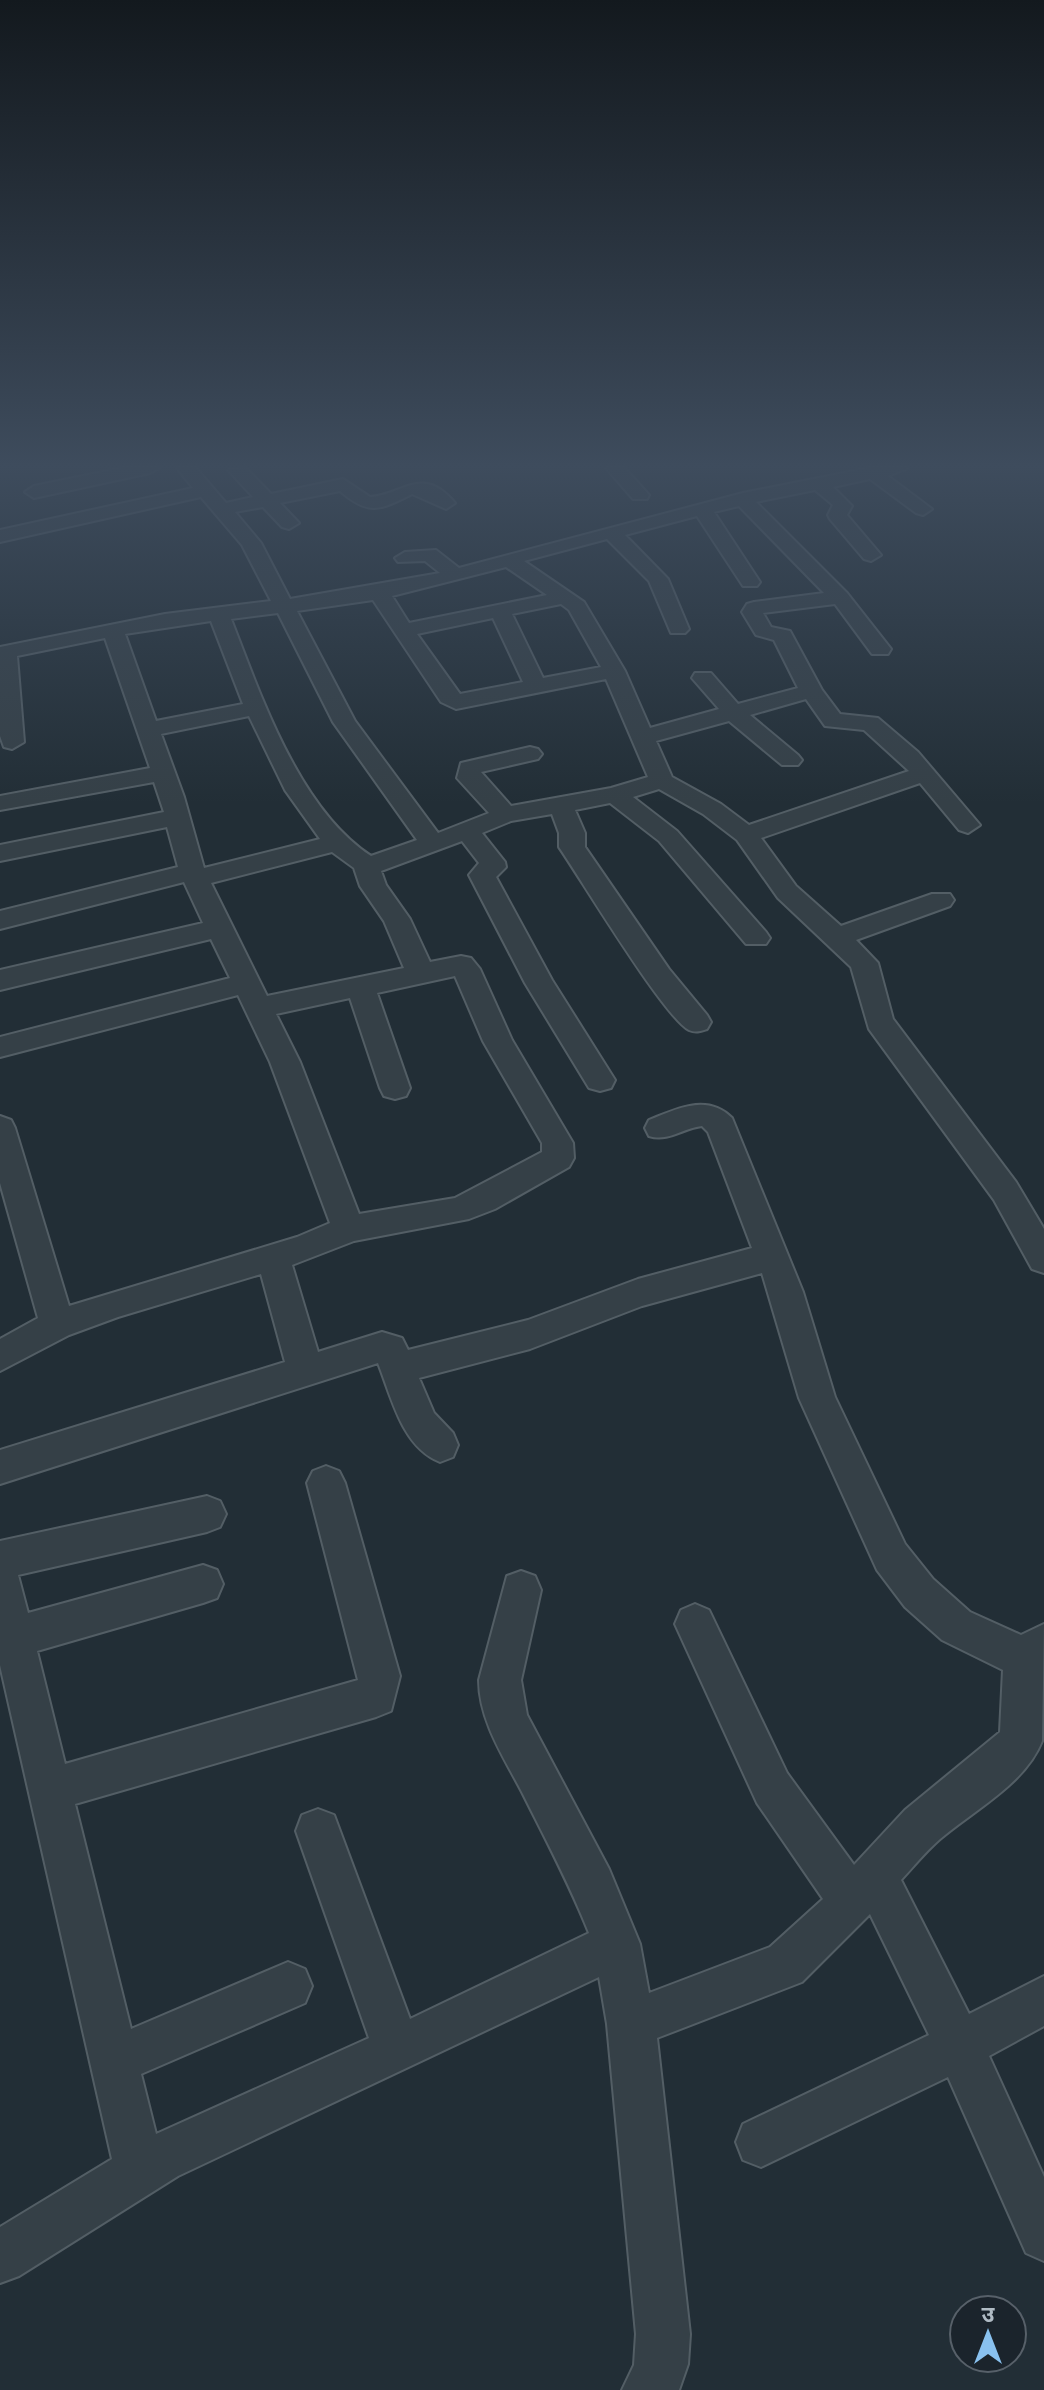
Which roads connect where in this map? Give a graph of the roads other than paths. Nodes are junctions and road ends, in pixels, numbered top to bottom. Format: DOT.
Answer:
graph roads {
  1 [pos="269,580"];
  2 [pos="440,580"];
  3 [pos="539,580"];
  4 [pos="658,580"];
  5 [pos="823,580"];
  6 [pos="379,593"];
  7 [pos="567,597"];
  8 [pos="840,597"];
  9 [pos="284,607"];
  10 [pos="500,610"];
  11 [pos="218,612"];
  12 [pos="112,629"];
  13 [pos="678,629"];
  14 [pos="404,630"];
  15 [pos="880,649"];
  16 [pos="3,653"];
  17 [pos="614,671"];
  18 [pos="703,678"];
  19 [pos="536,687"];
  20 [pos="811,691"];
  21 [pos="255,708"];
  22 [pos="735,714"];
  23 [pos="146,730"];
  24 [pos="641,738"];
  25 [pos="12,742"];
  26 [pos="530,754"];
  27 [pos="790,760"];
  28 [pos="162,773"];
  29 [pos="924,774"];
  30 [pos="662,781"];
  31 [pos="615,795"];
  32 [pos="0,803"];
  33 [pos="561,806"];
  34 [pos="505,815"];
  35 [pos="178,817"];
  36 [pos="968,825"];
  37 [pos="467,831"];
  38 [pos="746,835"];
  39 [pos="336,843"];
  40 [pos="433,844"];
  41 [pos="0,853"];
  42 [pos="366,864"];
  43 [pos="193,875"];
  44 [pos="941,900"];
  45 [pos="0,920"];
  46 [pos="218,928"];
  47 [pos="756,938"];
  48 [pos="835,938"];
  49 [pos="421,974"];
  50 [pos="0,980"];
  51 [pos="361,988"];
  52 [pos="253,996"];
  53 [pos="697,1022"];
  54 [pos="0,1047"];
  55 [pos="600,1080"];
  56 [pos="395,1088"];
  57 [pos="0,1128"];
  58 [pos="660,1128"];
  59 [pos="349,1229"];
  60 [pos="273,1257"];
  61 [pos="771,1257"];
  62 [pos="1044,1259"];
  63 [pos="57,1325"];
  64 [pos="0,1356"];
  65 [pos="398,1368"];
  66 [pos="306,1372"];
  67 [pos="440,1445"];
  68 [pos="0,1467"];
  69 [pos="326,1483"];
  70 [pos="207,1514"];
  71 [pos="0,1560"];
  72 [pos="0,1578"];
  73 [pos="203,1584"];
  74 [pos="521,1590"];
  75 [pos="695,1624"];
  76 [pos="7,1639"];
  77 [pos="1031,1661"];
  78 [pos="1044,1723"];
  79 [pos="49,1790"];
  80 [pos="318,1831"];
  81 [pos="863,1887"];
  82 [pos="617,1944"];
  83 [pos="288,1986"];
  84 [pos="1044,2000"];
  85 [pos="631,2024"];
  86 [pos="959,2046"];
  87 [pos="397,2050"];
  88 [pos="114,2061"];
  89 [pos="761,2142"];
  90 [pos="140,2171"];
  91 [pos="1044,2235"];
  92 [pos="0,2257"];
  93 [pos="649,2390"];
  1 -- 9 [label="street"];
  2 -- 6 [label="street"];
  3 -- 7 [label="street"];
  4 -- 13 [label="street"];
  5 -- 8 [label="street"];
  6 -- 9 [label="street"];
  6 -- 14 [label="street"];
  7 -- 10 [label="street"];
  7 -- 17 [label="street"];
  8 -- 15 [label="street"];
  8 -- 20 [label="street"];
  9 -- 11 [label="street"];
  9 -- 40 [label="street"];
  10 -- 14 [label="street"];
  10 -- 19 [label="street"];
  11 -- 12 [label="street"];
  11 -- 21 [label="street"];
  12 -- 16 [label="street"];
  12 -- 23 [label="street"];
  14 -- 19 [label="street"];
  16 -- 25 [label="street"];
  17 -- 19 [label="street"];
  17 -- 24 [label="street"];
  18 -- 22 [label="street"];
  20 -- 22 [label="street"];
  20 -- 29 [label="street"];
  21 -- 23 [label="street"];
  21 -- 39 [label="street"];
  22 -- 24 [label="street"];
  22 -- 27 [label="street"];
  23 -- 28 [label="street"];
  24 -- 30 [label="street"];
  26 -- 34 [label="street"];
  28 -- 32 [label="street"];
  28 -- 35 [label="street"];
  29 -- 36 [label="street"];
  29 -- 38 [label="street"];
  30 -- 31 [label="street"];
  30 -- 38 [label="street"];
  31 -- 33 [label="street"];
  31 -- 47 [label="street"];
  33 -- 34 [label="street"];
  33 -- 53 [label="street"];
  34 -- 37 [label="street"];
  35 -- 41 [label="street"];
  35 -- 43 [label="street"];
  37 -- 40 [label="street"];
  37 -- 55 [label="street"];
  38 -- 48 [label="street"];
  39 -- 42 [label="street"];
  39 -- 43 [label="street"];
  40 -- 42 [label="street"];
  42 -- 49 [label="street"];
  43 -- 45 [label="street"];
  43 -- 46 [label="street"];
  44 -- 48 [label="street"];
  46 -- 50 [label="street"];
  46 -- 52 [label="street"];
  48 -- 62 [label="street"];
  49 -- 51 [label="street"];
  49 -- 59 [label="street"];
  51 -- 52 [label="street"];
  51 -- 56 [label="street"];
  52 -- 54 [label="street"];
  52 -- 59 [label="street"];
  57 -- 63 [label="street"];
  58 -- 61 [label="street"];
  59 -- 60 [label="street"];
  60 -- 63 [label="street"];
  60 -- 66 [label="street"];
  61 -- 65 [label="street"];
  61 -- 77 [label="street"];
  63 -- 64 [label="street"];
  65 -- 66 [label="street"];
  65 -- 67 [label="street"];
  66 -- 68 [label="street"];
  69 -- 79 [label="street"];
  70 -- 71 [label="street"];
  72 -- 76 [label="street"];
  73 -- 76 [label="street"];
  74 -- 82 [label="street"];
  75 -- 81 [label="street"];
  76 -- 79 [label="street"];
  77 -- 78 [label="street"];
  77 -- 81 [label="street"];
  79 -- 88 [label="street"];
  80 -- 87 [label="street"];
  81 -- 85 [label="street"];
  81 -- 86 [label="street"];
  82 -- 85 [label="street"];
  82 -- 87 [label="street"];
  83 -- 88 [label="street"];
  84 -- 86 [label="street"];
  85 -- 93 [label="street"];
  86 -- 89 [label="street"];
  86 -- 91 [label="street"];
  87 -- 90 [label="street"];
  88 -- 90 [label="street"];
  90 -- 92 [label="street"];
}
